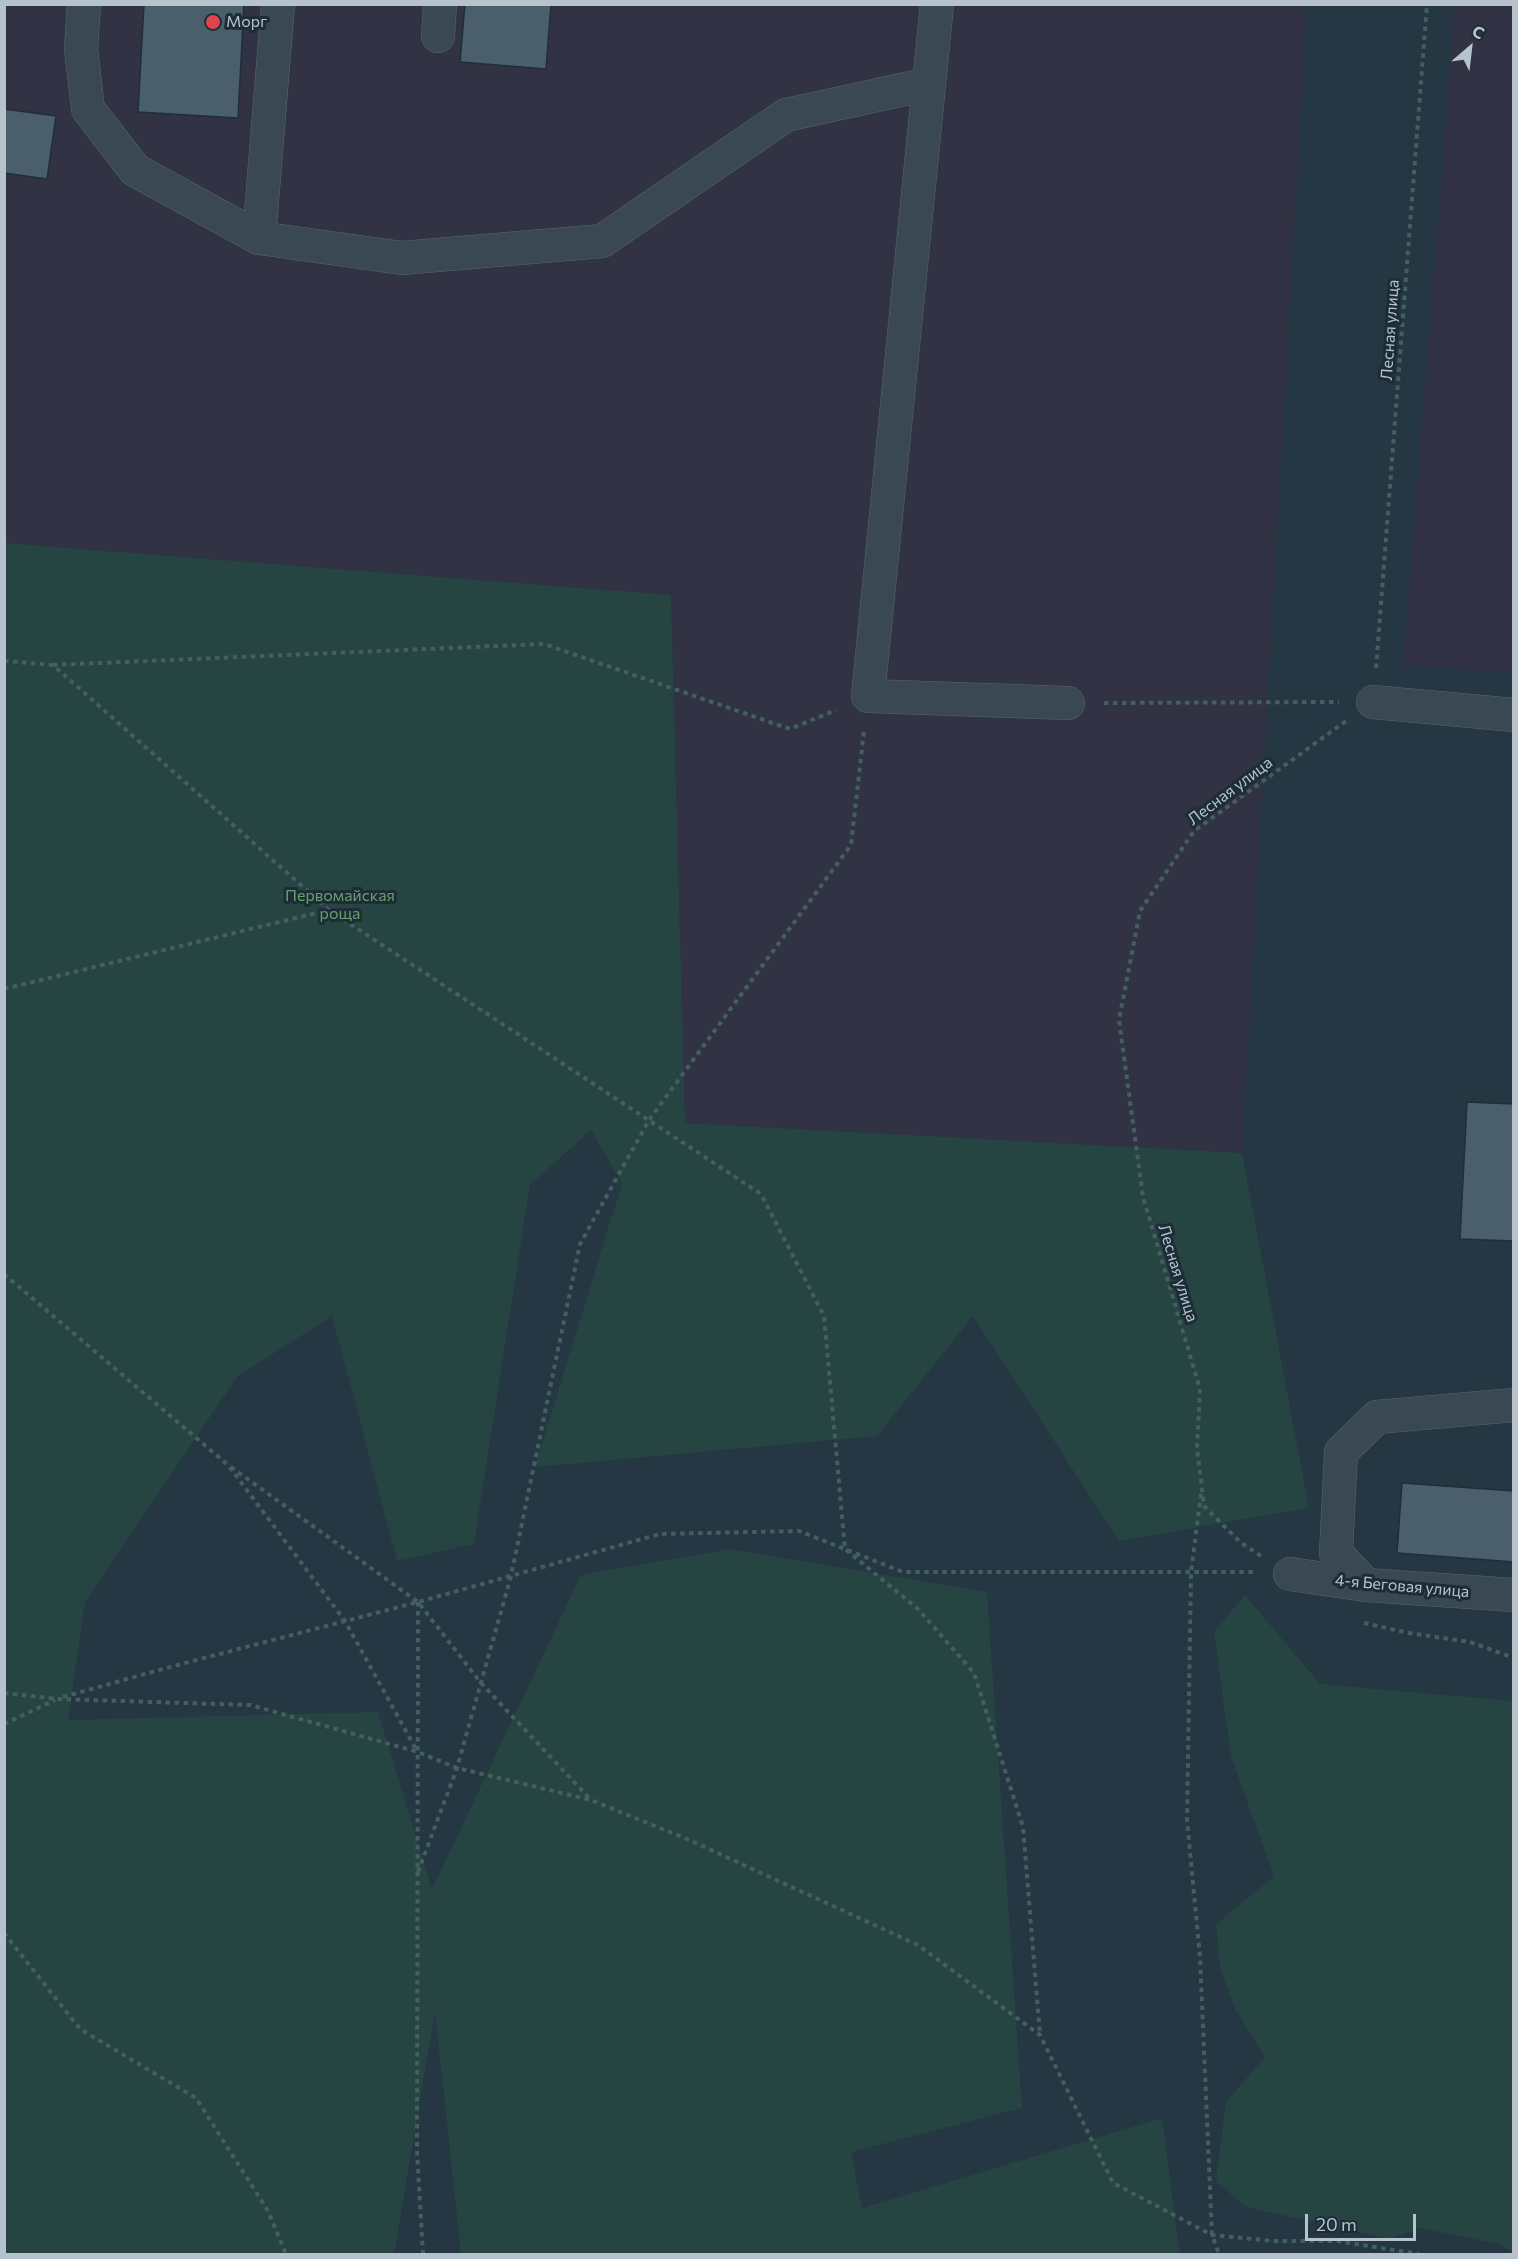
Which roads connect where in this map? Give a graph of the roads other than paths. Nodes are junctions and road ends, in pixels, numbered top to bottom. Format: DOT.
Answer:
graph roads {
  1 [pos="84,4"];
  2 [pos="278,4"];
  3 [pos="440,4"];
  4 [pos="936,4"];
  5 [pos="438,36"];
  6 [pos="928,84"];
  7 [pos="259,238"];
  8 [pos="1373,702"];
  9 [pos="1068,703"];
  10 [pos="1514,715"];
  11 [pos="1514,1404"];
  12 [pos="1290,1574"];
  13 [pos="1366,1585"];
  14 [pos="1514,1595"];
  1 -- 7 [label="street"];
  2 -- 7 [label="street"];
  3 -- 5 [label="street"];
  4 -- 6 [label="street"];
  6 -- 7 [label="street"];
  6 -- 9 [label="street"];
  8 -- 10 [label="street"];
  11 -- 13 [label="street"];
  12 -- 13 [label="street, 4-я Беговая улица"];
  13 -- 14 [label="street, 4-я Беговая улица"];
}
